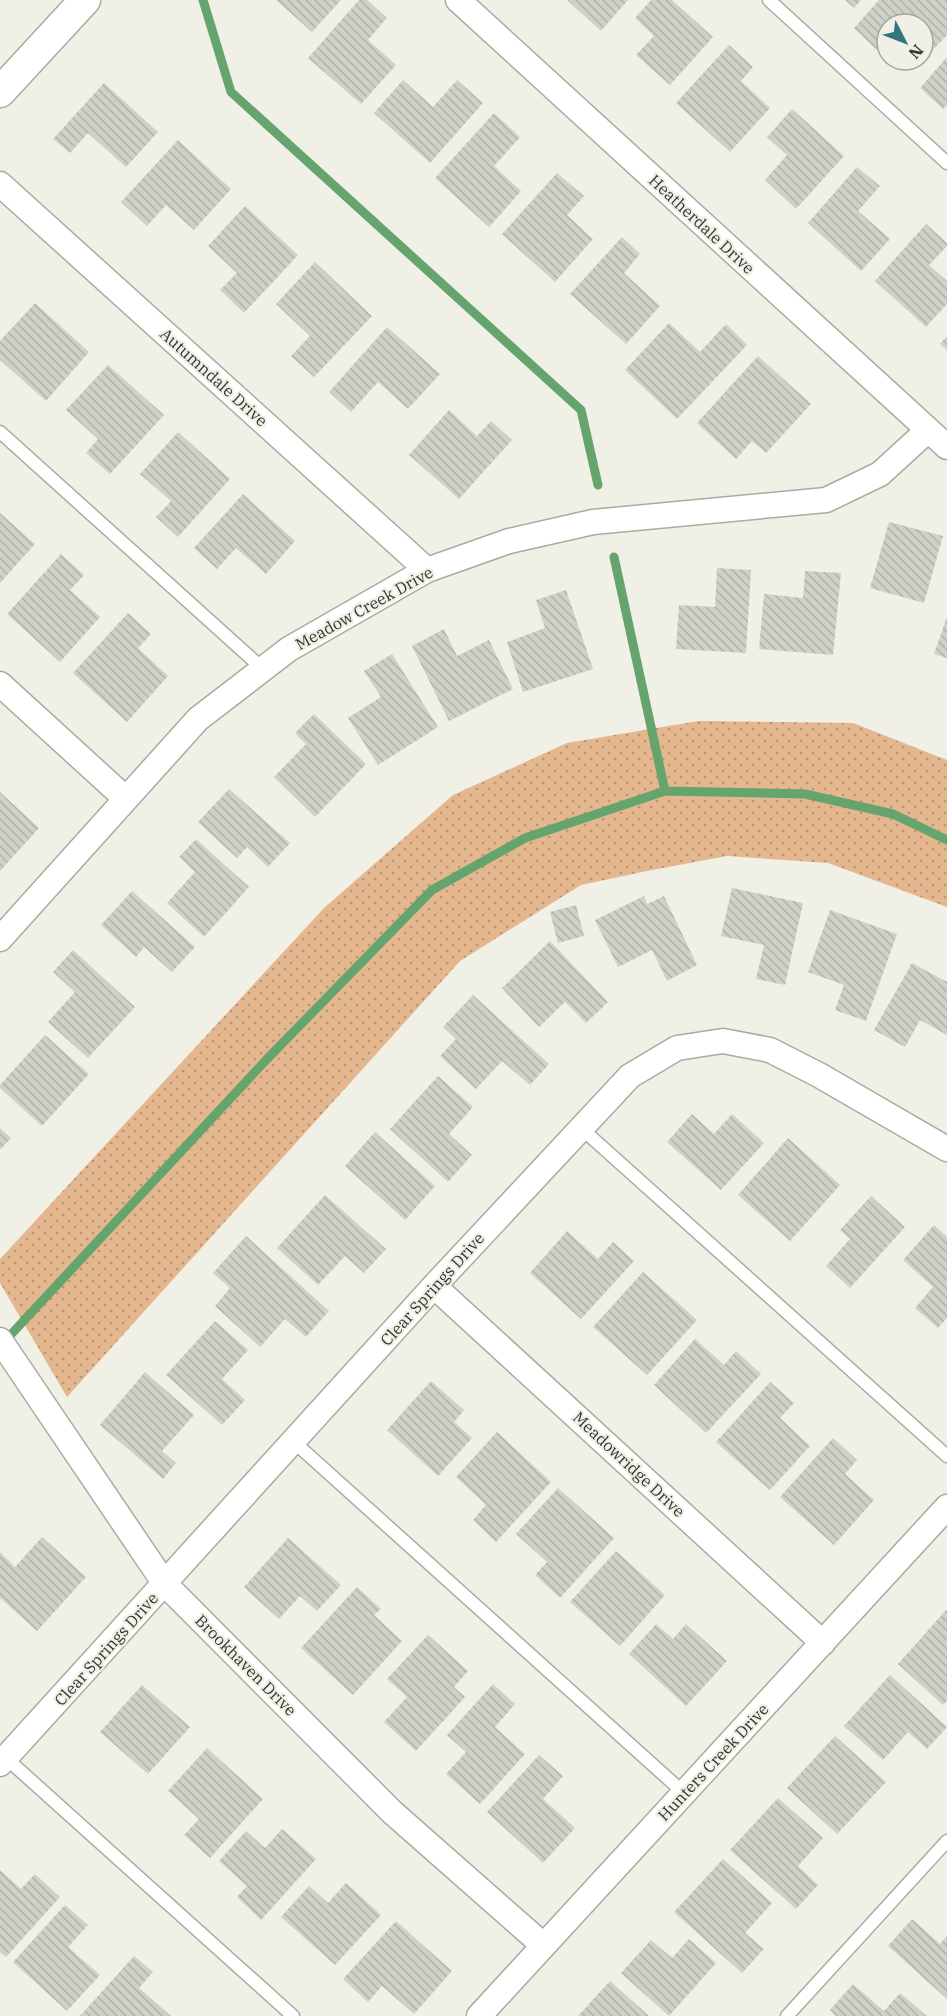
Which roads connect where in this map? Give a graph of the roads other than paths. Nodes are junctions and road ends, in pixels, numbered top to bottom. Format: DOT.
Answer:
graph roads {
  1 [pos="85,0"];
  2 [pos="458,0"];
  3 [pos="769,0"];
  4 [pos="0,92"];
  5 [pos="947,163"];
  6 [pos="0,184"];
  7 [pos="927,431"];
  8 [pos="0,432"];
  9 [pos="947,447"];
  10 [pos="428,570"];
  11 [pos="263,669"];
  12 [pos="0,684"];
  13 [pos="126,799"];
  14 [pos="0,939"];
  15 [pos="580,1128"];
  16 [pos="947,1149"];
  17 [pos="434,1286"];
  18 [pos="0,1340"];
  19 [pos="294,1442"];
  20 [pos="947,1456"];
  21 [pos="947,1507"];
  22 [pos="165,1584"];
  23 [pos="823,1643"];
  24 [pos="3,1761"];
  25 [pos="684,1793"];
  26 [pos="947,1841"];
  27 [pos="543,1945"];
  28 [pos="293,2016"];
  29 [pos="478,2016"];
  30 [pos="787,2016"];
  1 -- 4 [label="street"];
  2 -- 7 [label="street, Heatherdale Drive"];
  3 -- 5 [label="lane"];
  6 -- 10 [label="street, Autumndale Drive"];
  7 -- 9 [label="street, Heatherdale Drive"];
  7 -- 10 [label="street, Meadow Creek Drive"];
  8 -- 11 [label="lane"];
  10 -- 11 [label="street, Meadow Creek Drive"];
  11 -- 13 [label="street, Meadow Creek Drive"];
  12 -- 13 [label="street"];
  13 -- 14 [label="street, Meadow Creek Drive"];
  15 -- 16 [label="street, Clear Springs Drive"];
  15 -- 17 [label="street, Clear Springs Drive"];
  15 -- 20 [label="lane"];
  17 -- 19 [label="street, Clear Springs Drive"];
  17 -- 23 [label="street, Meadowridge Drive"];
  18 -- 22 [label="street, Brookhaven Drive"];
  19 -- 22 [label="street, Clear Springs Drive"];
  19 -- 25 [label="lane"];
  21 -- 23 [label="street, Hunters Creek Drive"];
  22 -- 24 [label="street, Clear Springs Drive"];
  22 -- 27 [label="street, Brookhaven Drive"];
  23 -- 25 [label="street, Hunters Creek Drive"];
  24 -- 28 [label="lane"];
  25 -- 27 [label="street, Hunters Creek Drive"];
  26 -- 30 [label="lane"];
  27 -- 29 [label="street, Hunters Creek Drive"];
}
